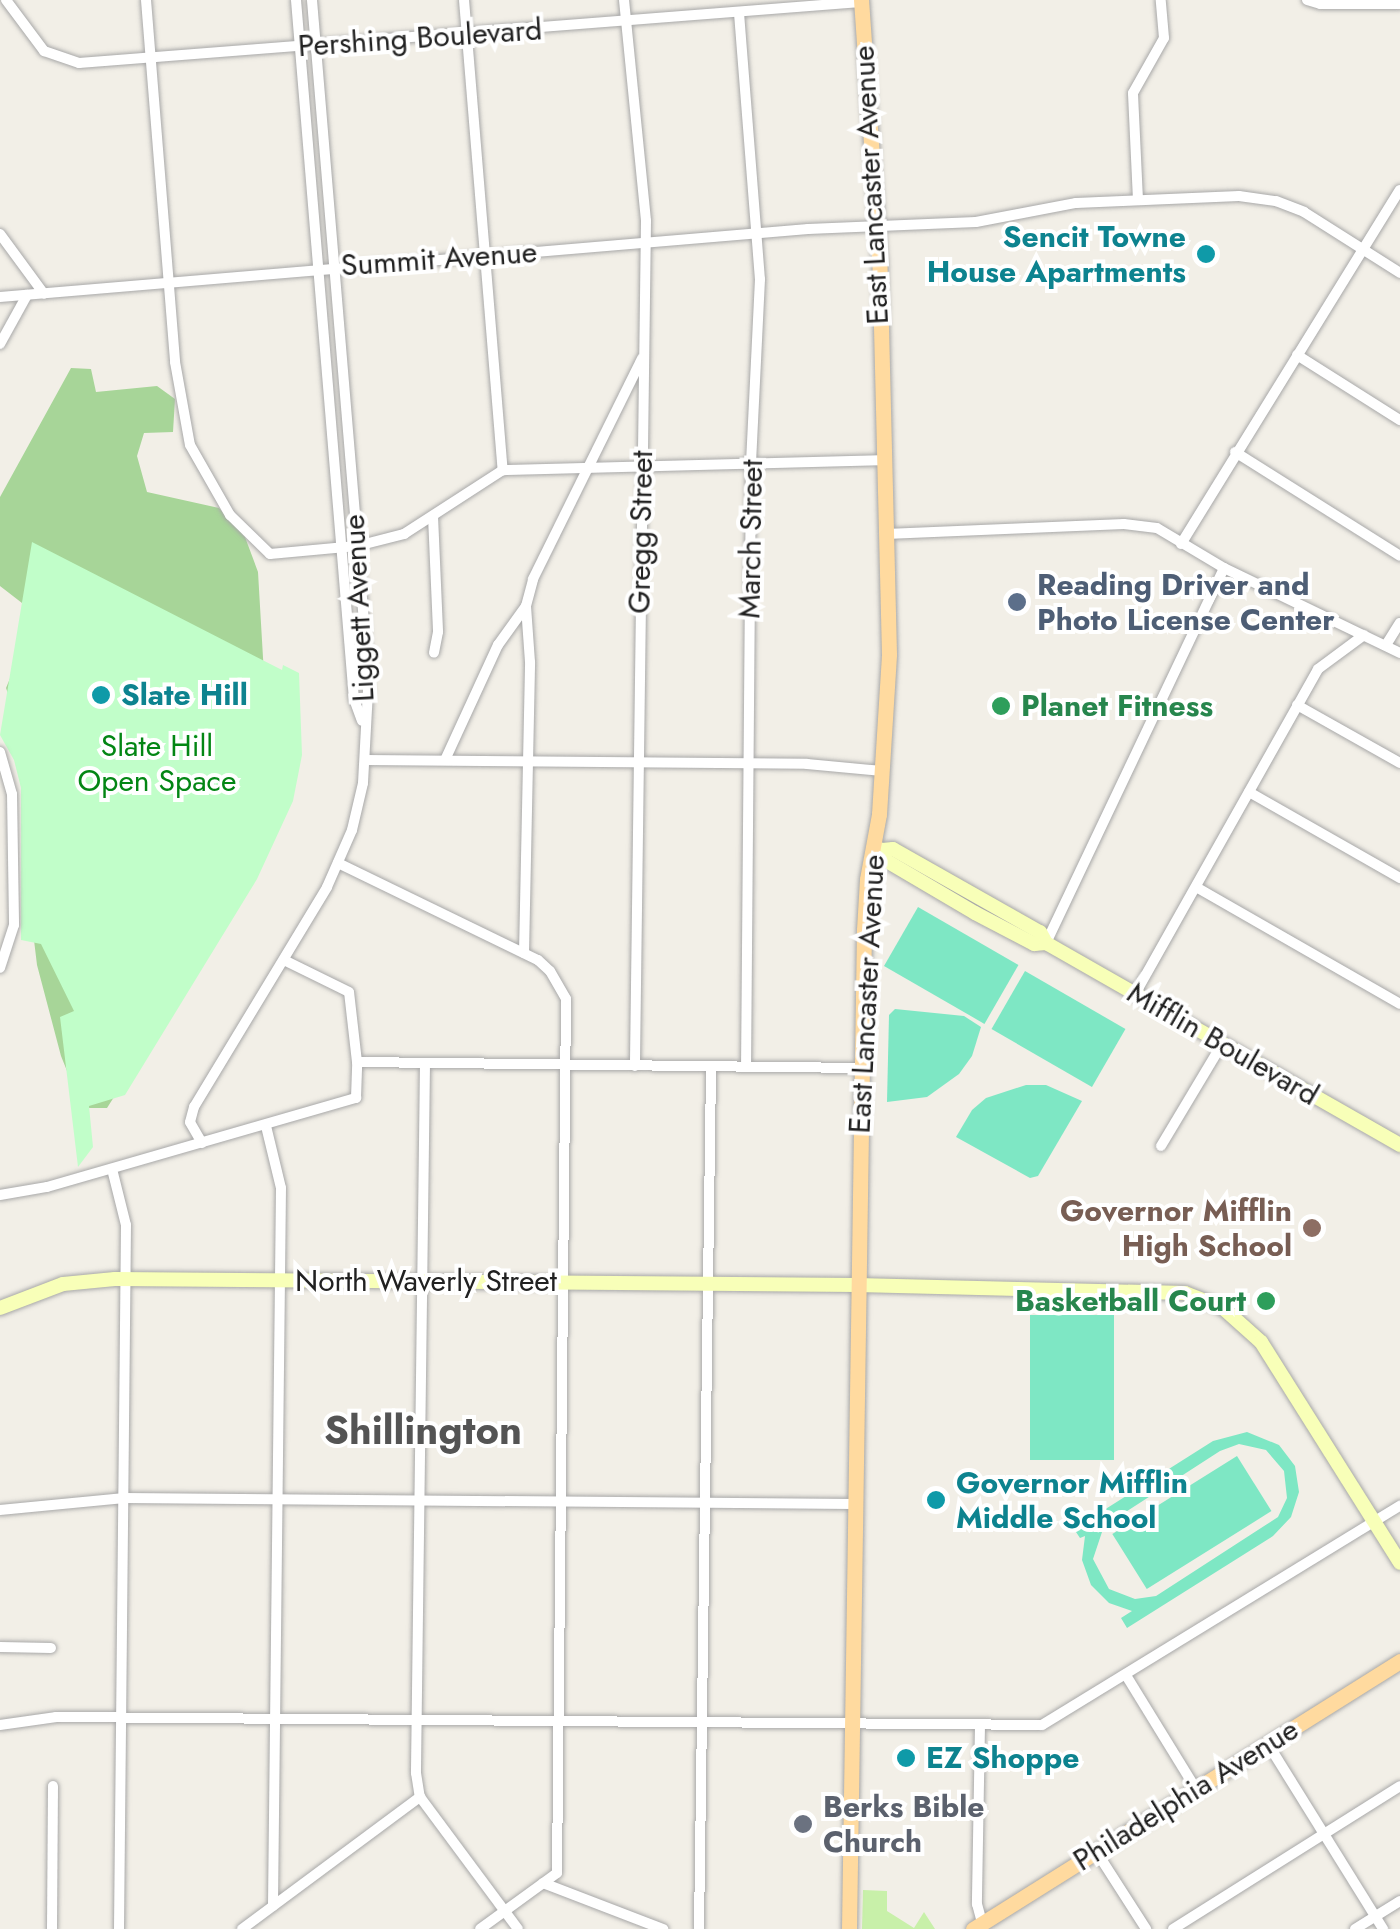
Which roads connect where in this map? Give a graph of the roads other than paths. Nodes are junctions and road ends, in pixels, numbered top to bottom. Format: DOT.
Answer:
graph roads {
  1 [pos="6,0"];
  2 [pos="146,0"];
  3 [pos="296,0"];
  4 [pos="312,0"];
  5 [pos="464,0"];
  6 [pos="624,0"];
  7 [pos="1162,0"];
  8 [pos="1306,0"];
  9 [pos="861,1"];
  10 [pos="1400,4"];
  11 [pos="739,12"];
  12 [pos="626,24"];
  13 [pos="466,34"];
  14 [pos="316,45"];
  15 [pos="300,46"];
  16 [pos="152,58"];
  17 [pos="1400,190"];
  18 [pos="1138,200"];
  19 [pos="878,224"];
  20 [pos="0,234"];
  21 [pos="757,234"];
  22 [pos="646,242"];
  23 [pos="1363,249"];
  24 [pos="484,255"];
  25 [pos="333,266"];
  26 [pos="319,268"];
  27 [pos="1400,273"];
  28 [pos="170,280"];
  29 [pos="44,294"];
  30 [pos="26,295"];
  31 [pos="0,296"];
  32 [pos="0,344"];
  33 [pos="1297,355"];
  34 [pos="644,356"];
  35 [pos="1400,420"];
  36 [pos="1235,452"];
  37 [pos="884,460"];
  38 [pos="752,462"];
  39 [pos="642,465"];
  40 [pos="587,467"];
  41 [pos="504,470"];
  42 [pos="433,516"];
  43 [pos="886,534"];
  44 [pos="1182,544"];
  45 [pos="357,546"];
  46 [pos="344,547"];
  47 [pos="1400,556"];
  48 [pos="1224,568"];
  49 [pos="526,606"];
  50 [pos="1400,624"];
  51 [pos="1364,634"];
  52 [pos="1386,646"];
  53 [pos="1400,652"];
  54 [pos="434,653"];
  55 [pos="1297,705"];
  56 [pos="364,727"];
  57 [pos="0,752"];
  58 [pos="365,760"];
  59 [pos="445,760"];
  60 [pos="530,761"];
  61 [pos="639,762"];
  62 [pos="748,763"];
  63 [pos="1400,763"];
  64 [pos="882,771"];
  65 [pos="1249,792"];
  66 [pos="877,847"];
  67 [pos="338,863"];
  68 [pos="1400,878"];
  69 [pos="1196,887"];
  70 [pos="1046,943"];
  71 [pos="524,953"];
  72 [pos="284,960"];
  73 [pos="0,968"];
  74 [pos="1135,994"];
  75 [pos="1400,1004"];
  76 [pos="1222,1044"];
  77 [pos="357,1062"];
  78 [pos="424,1063"];
  79 [pos="567,1064"];
  80 [pos="635,1066"];
  81 [pos="711,1066"];
  82 [pos="746,1066"];
  83 [pos="861,1068"];
  84 [pos="266,1126"];
  85 [pos="202,1144"];
  86 [pos="1400,1145"];
  87 [pos="1161,1146"];
  88 [pos="112,1169"];
  89 [pos="0,1196"];
  90 [pos="126,1279"];
  91 [pos="280,1281"];
  92 [pos="565,1282"];
  93 [pos="422,1283"];
  94 [pos="708,1284"];
  95 [pos="857,1285"];
  96 [pos="0,1308"];
  97 [pos="124,1498"];
  98 [pos="278,1500"];
  99 [pos="562,1500"];
  100 [pos="419,1501"];
  101 [pos="705,1502"];
  102 [pos="854,1504"];
  103 [pos="1400,1506"];
  104 [pos="0,1510"];
  105 [pos="1374,1522"];
  106 [pos="1400,1564"];
  107 [pos="0,1647"];
  108 [pos="50,1648"];
  109 [pos="1400,1662"];
  110 [pos="1127,1676"];
  111 [pos="122,1718"];
  112 [pos="275,1719"];
  113 [pos="416,1720"];
  114 [pos="558,1722"];
  115 [pos="701,1724"];
  116 [pos="851,1724"];
  117 [pos="980,1725"];
  118 [pos="0,1726"];
  119 [pos="1268,1744"];
  120 [pos="53,1786"];
  121 [pos="1400,1786"];
  122 [pos="1196,1789"];
  123 [pos="420,1797"];
  124 [pos="1324,1834"];
  125 [pos="1096,1850"];
  126 [pos="543,1883"];
  127 [pos="1400,1901"];
  128 [pos="273,1906"];
  129 [pos="504,1911"];
  130 [pos="1376,1916"];
  131 [pos="256,1925"];
  132 [pos="978,1926"];
  133 [pos="52,1929"];
  134 [pos="119,1929"];
  135 [pos="242,1929"];
  136 [pos="480,1929"];
  137 [pos="518,1929"];
  138 [pos="663,1929"];
  139 [pos="699,1929"];
  140 [pos="849,1929"];
  141 [pos="1146,1929"];
  142 [pos="1173,1929"];
  143 [pos="1355,1929"];
  144 [pos="1383,1929"];
  1 -- 16 [label="street, Pershing Boulevard"];
  2 -- 16 [label="street"];
  3 -- 15 [label="street, Liggett Avenue"];
  4 -- 14 [label="street, Liggett Avenue"];
  5 -- 13 [label="street"];
  6 -- 12 [label="street, Gregg Street"];
  7 -- 18 [label="street"];
  8 -- 10 [label="street"];
  9 -- 11 [label="street, Pershing Boulevard"];
  9 -- 19 [label="main road, East Lancaster Avenue"];
  11 -- 12 [label="street, Pershing Boulevard"];
  11 -- 21 [label="street, March Street"];
  12 -- 13 [label="street, Pershing Boulevard"];
  12 -- 22 [label="street, Gregg Street"];
  13 -- 14 [label="street, Pershing Boulevard"];
  13 -- 24 [label="street"];
  14 -- 15 [label="street, Pershing Boulevard"];
  14 -- 25 [label="street, Liggett Avenue"];
  15 -- 16 [label="street, Pershing Boulevard"];
  15 -- 26 [label="street, Liggett Avenue"];
  16 -- 28 [label="street"];
  17 -- 23 [label="street"];
  18 -- 19 [label="street, Summit Avenue"];
  18 -- 23 [label="street, Summit Avenue"];
  19 -- 21 [label="street, Summit Avenue"];
  19 -- 37 [label="main road, East Lancaster Avenue"];
  20 -- 29 [label="street"];
  21 -- 22 [label="street, Summit Avenue"];
  21 -- 38 [label="street, March Street"];
  22 -- 24 [label="street, Summit Avenue"];
  22 -- 34 [label="street, Gregg Street"];
  23 -- 27 [label="street, Summit Avenue"];
  23 -- 33 [label="street"];
  24 -- 25 [label="street, Summit Avenue"];
  24 -- 41 [label="street"];
  25 -- 26 [label="street, Summit Avenue"];
  25 -- 45 [label="street, Liggett Avenue"];
  26 -- 28 [label="street, Summit Avenue"];
  26 -- 46 [label="street, Liggett Avenue"];
  28 -- 29 [label="street, Summit Avenue"];
  28 -- 46 [label="street"];
  29 -- 30 [label="street, Summit Avenue"];
  30 -- 31 [label="street, Summit Avenue"];
  30 -- 32 [label="street"];
  33 -- 35 [label="street"];
  33 -- 36 [label="street"];
  34 -- 39 [label="street, Gregg Street"];
  34 -- 40 [label="street"];
  36 -- 44 [label="street"];
  36 -- 47 [label="street"];
  37 -- 38 [label="street"];
  37 -- 43 [label="main road, East Lancaster Avenue"];
  38 -- 39 [label="street"];
  38 -- 62 [label="street, March Street"];
  39 -- 40 [label="street"];
  39 -- 61 [label="street, Gregg Street"];
  40 -- 41 [label="street"];
  40 -- 49 [label="street"];
  41 -- 42 [label="street"];
  42 -- 45 [label="street"];
  42 -- 54 [label="street"];
  43 -- 44 [label="street"];
  43 -- 64 [label="main road, East Lancaster Avenue"];
  44 -- 48 [label="street"];
  45 -- 46 [label="street"];
  45 -- 56 [label="street, Liggett Avenue"];
  46 -- 56 [label="street, Liggett Avenue"];
  48 -- 51 [label="street"];
  48 -- 70 [label="street"];
  49 -- 59 [label="street"];
  49 -- 60 [label="street"];
  50 -- 52 [label="street"];
  51 -- 52 [label="street"];
  51 -- 55 [label="street"];
  52 -- 53 [label="street"];
  55 -- 63 [label="street"];
  55 -- 65 [label="street"];
  56 -- 58 [label="street"];
  57 -- 73 [label="street"];
  58 -- 59 [label="street"];
  58 -- 67 [label="street"];
  59 -- 60 [label="street"];
  60 -- 61 [label="street"];
  60 -- 71 [label="street"];
  61 -- 62 [label="street"];
  61 -- 80 [label="street, Gregg Street"];
  62 -- 64 [label="street"];
  62 -- 82 [label="street, March Street"];
  64 -- 66 [label="main road, East Lancaster Avenue"];
  65 -- 68 [label="street"];
  65 -- 69 [label="street"];
  66 -- 70 [label="street, Mifflin Boulevard"];
  66 -- 83 [label="main road, East Lancaster Avenue"];
  67 -- 71 [label="street"];
  67 -- 72 [label="street"];
  69 -- 74 [label="street"];
  69 -- 75 [label="street"];
  70 -- 74 [label="street, Mifflin Boulevard"];
  71 -- 79 [label="street"];
  72 -- 77 [label="street"];
  72 -- 85 [label="street"];
  74 -- 76 [label="street, Mifflin Boulevard"];
  76 -- 86 [label="street, Mifflin Boulevard"];
  76 -- 87 [label="street"];
  77 -- 78 [label="street"];
  77 -- 84 [label="street"];
  78 -- 79 [label="street"];
  78 -- 93 [label="street"];
  79 -- 80 [label="street"];
  79 -- 92 [label="street"];
  80 -- 81 [label="street"];
  81 -- 82 [label="street"];
  81 -- 94 [label="street"];
  82 -- 83 [label="street"];
  83 -- 95 [label="main road, East Lancaster Avenue"];
  84 -- 85 [label="street"];
  84 -- 91 [label="street"];
  85 -- 88 [label="street"];
  88 -- 89 [label="street"];
  88 -- 90 [label="street"];
  90 -- 91 [label="street, North Waverly Street"];
  90 -- 96 [label="street, North Waverly Street"];
  90 -- 97 [label="street"];
  91 -- 93 [label="street, North Waverly Street"];
  91 -- 98 [label="street"];
  92 -- 93 [label="street, North Waverly Street"];
  92 -- 94 [label="street, North Waverly Street"];
  92 -- 99 [label="street"];
  93 -- 100 [label="street"];
  94 -- 95 [label="street, North Waverly Street"];
  94 -- 101 [label="street"];
  95 -- 102 [label="main road, East Lancaster Avenue"];
  95 -- 105 [label="street, North Waverly Street"];
  97 -- 98 [label="street"];
  97 -- 104 [label="street"];
  97 -- 111 [label="street"];
  98 -- 100 [label="street"];
  98 -- 112 [label="street"];
  99 -- 100 [label="street"];
  99 -- 101 [label="street"];
  99 -- 114 [label="street"];
  100 -- 113 [label="street"];
  101 -- 102 [label="street"];
  101 -- 115 [label="street"];
  102 -- 116 [label="main road, East Lancaster Avenue"];
  103 -- 105 [label="street"];
  105 -- 106 [label="street, North Waverly Street"];
  105 -- 110 [label="street"];
  107 -- 108 [label="street"];
  109 -- 119 [label="main road, Philadelphia Avenue"];
  110 -- 117 [label="street"];
  110 -- 122 [label="street"];
  111 -- 112 [label="street"];
  111 -- 118 [label="street"];
  111 -- 134 [label="street"];
  112 -- 113 [label="street"];
  112 -- 128 [label="street"];
  113 -- 114 [label="street"];
  113 -- 123 [label="street"];
  114 -- 115 [label="street"];
  114 -- 126 [label="street"];
  115 -- 116 [label="street"];
  115 -- 139 [label="street"];
  116 -- 117 [label="street"];
  116 -- 140 [label="main road, East Lancaster Avenue"];
  117 -- 132 [label="street"];
  119 -- 122 [label="main road, Philadelphia Avenue"];
  119 -- 124 [label="street"];
  120 -- 133 [label="street"];
  121 -- 124 [label="street"];
  122 -- 125 [label="main road, Philadelphia Avenue"];
  123 -- 128 [label="street"];
  123 -- 129 [label="street"];
  124 -- 130 [label="street"];
  124 -- 142 [label="street"];
  125 -- 132 [label="main road, Philadelphia Avenue"];
  125 -- 141 [label="street"];
  126 -- 129 [label="street"];
  126 -- 138 [label="street"];
  127 -- 130 [label="street"];
  128 -- 131 [label="street"];
  129 -- 136 [label="street"];
  129 -- 137 [label="street"];
  130 -- 143 [label="street"];
  130 -- 144 [label="street"];
  131 -- 135 [label="street"];
}
